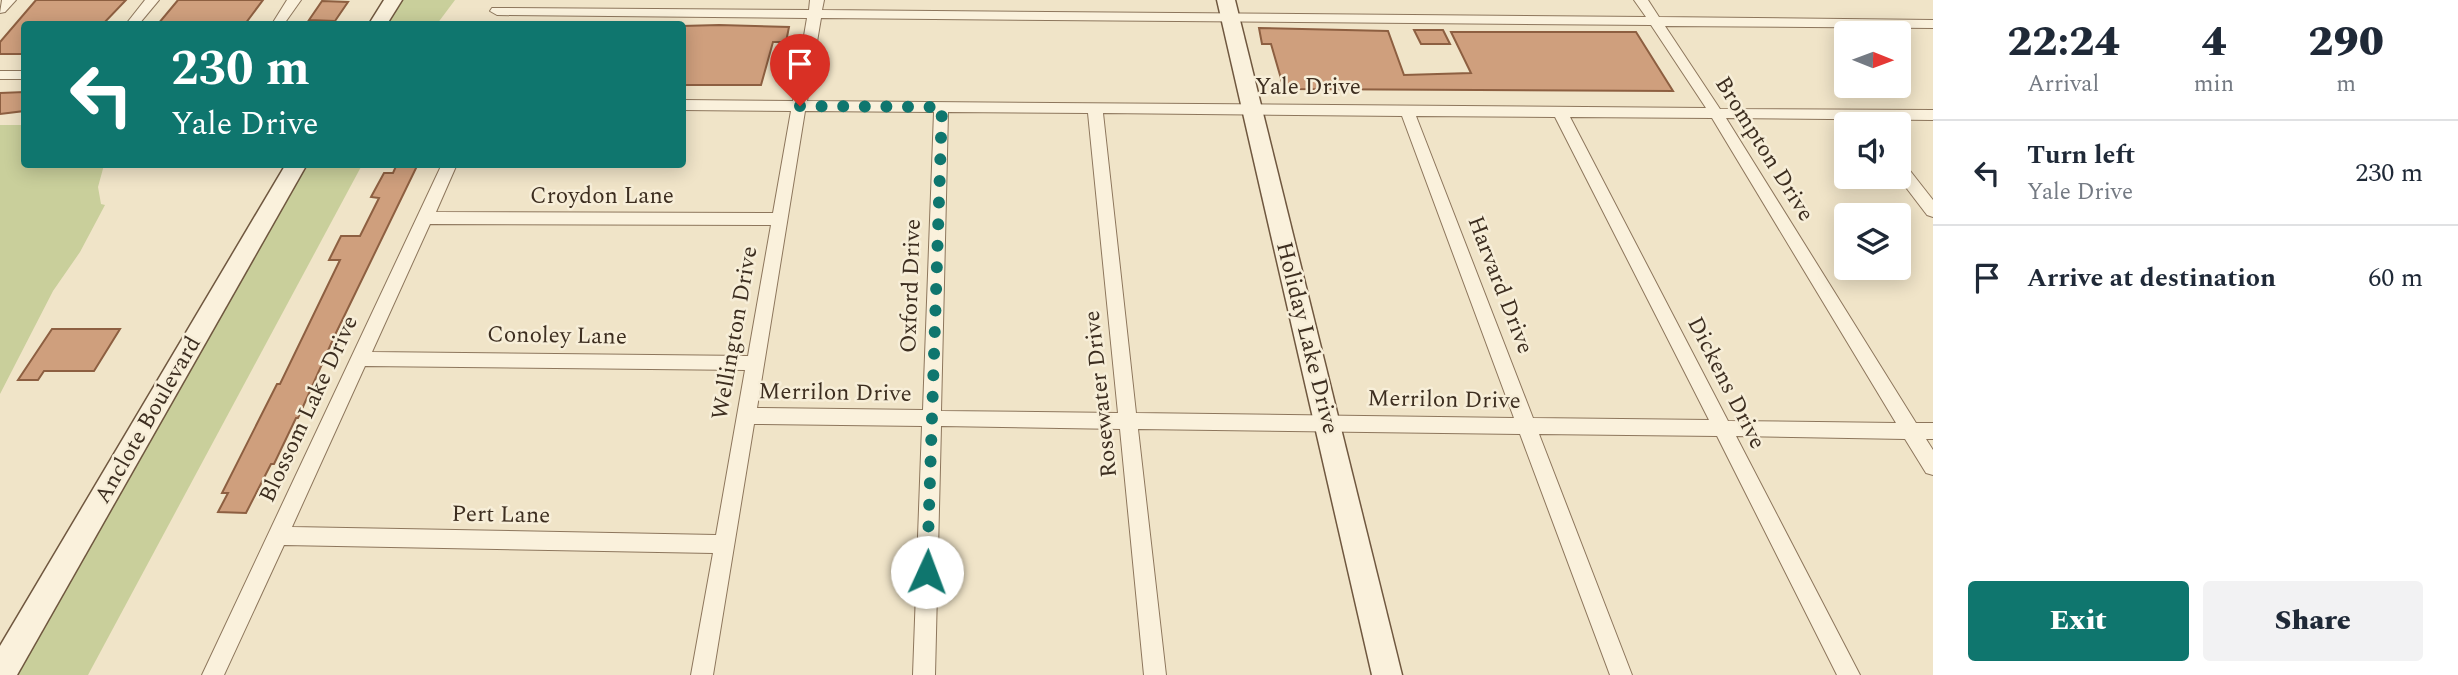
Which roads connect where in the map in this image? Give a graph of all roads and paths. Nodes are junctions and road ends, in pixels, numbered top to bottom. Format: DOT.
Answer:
graph roads {
  1 [pos="9,0"];
  2 [pos="152,0"];
  3 [pos="294,0"];
  4 [pos="393,0"];
  5 [pos="1641,0"];
  6 [pos="816,7"];
  7 [pos="0,9"];
  8 [pos="1228,9"];
  9 [pos="497,12"];
  10 [pos="134,21"];
  11 [pos="280,21"];
  12 [pos="380,21"];
  13 [pos="1657,22"];
  14 [pos="1933,24"];
  15 [pos="0,75"];
  16 [pos="21,75"];
  17 [pos="686,105"];
  18 [pos="800,106"];
  19 [pos="942,107"];
  20 [pos="1096,109"];
  21 [pos="1252,110"];
  22 [pos="1407,110"];
  23 [pos="1560,112"];
  24 [pos="1716,113"];
  25 [pos="1933,115"];
  26 [pos="1911,116"];
  27 [pos="1834,118"];
  28 [pos="295,168"];
  29 [pos="448,168"];
  30 [pos="1911,183"];
  31 [pos="1933,211"];
  32 [pos="425,218"];
  33 [pos="780,219"];
  34 [pos="359,359"];
  35 [pos="754,363"];
  36 [pos="744,416"];
  37 [pos="932,418"];
  38 [pos="1129,421"];
  39 [pos="1327,424"];
  40 [pos="1527,425"];
  41 [pos="1721,429"];
  42 [pos="1909,431"];
  43 [pos="1933,431"];
  44 [pos="1933,467"];
  45 [pos="277,536"];
  46 [pos="724,544"];
  47 [pos="0,674"];
  48 [pos="213,675"];
  49 [pos="702,675"];
  50 [pos="924,675"];
  51 [pos="1155,675"];
  52 [pos="1388,675"];
  53 [pos="1621,675"];
  54 [pos="1849,675"];
  1 -- 7 [label="street"];
  2 -- 10 [label="street"];
  3 -- 11 [label="street"];
  4 -- 12 [label="street"];
  5 -- 13 [label="street, Brompton Drive"];
  6 -- 8 [label="street"];
  6 -- 9 [label="street"];
  6 -- 18 [label="street, Wellington Drive"];
  8 -- 13 [label="street"];
  8 -- 21 [label="street, Holiday Lake Drive"];
  13 -- 14 [label="street"];
  13 -- 24 [label="street, Brompton Drive"];
  15 -- 16 [label="street"];
  17 -- 18 [label="street, Yale Drive"];
  18 -- 19 [label="street, Yale Drive"];
  18 -- 33 [label="street, Wellington Drive"];
  19 -- 20 [label="street, Yale Drive"];
  19 -- 37 [label="street, Oxford Drive"];
  20 -- 21 [label="street, Yale Drive"];
  20 -- 38 [label="street, Rosewater Drive"];
  21 -- 22 [label="street, Yale Drive"];
  21 -- 39 [label="street, Holiday Lake Drive"];
  22 -- 23 [label="street, Yale Drive"];
  22 -- 40 [label="street, Harvard Drive"];
  23 -- 24 [label="street, Yale Drive"];
  23 -- 41 [label="street, Dickens Drive"];
  24 -- 27 [label="street, Yale Drive"];
  24 -- 42 [label="street, Brompton Drive"];
  25 -- 26 [label="street, Yale Drive"];
  28 -- 47 [label="street, Anclote Boulevard"];
  29 -- 32 [label="street, Blossom Lake Drive"];
  30 -- 31 [label="street"];
  32 -- 33 [label="street, Croydon Lane"];
  32 -- 34 [label="street, Blossom Lake Drive"];
  33 -- 35 [label="street, Wellington Drive"];
  34 -- 35 [label="street, Conoley Lane"];
  34 -- 45 [label="street, Blossom Lake Drive"];
  35 -- 36 [label="street, Wellington Drive"];
  36 -- 37 [label="street, Merrilon Drive"];
  36 -- 46 [label="street, Wellington Drive"];
  37 -- 38 [label="street, Merrilon Drive"];
  37 -- 50 [label="street, Oxford Drive"];
  38 -- 39 [label="street, Merrilon Drive"];
  38 -- 51 [label="street, Rosewater Drive"];
  39 -- 40 [label="street, Merrilon Drive"];
  39 -- 52 [label="street, Holiday Lake Drive"];
  40 -- 41 [label="street, Merrilon Drive"];
  40 -- 53 [label="street, Harvard Drive"];
  41 -- 42 [label="street, Merrilon Drive"];
  41 -- 54 [label="street, Dickens Drive"];
  42 -- 43 [label="street, Merrilon Drive"];
  42 -- 44 [label="street, Brompton Drive"];
  45 -- 46 [label="street, Pert Lane"];
  45 -- 48 [label="street, Blossom Lake Drive"];
  46 -- 49 [label="street, Wellington Drive"];
}
